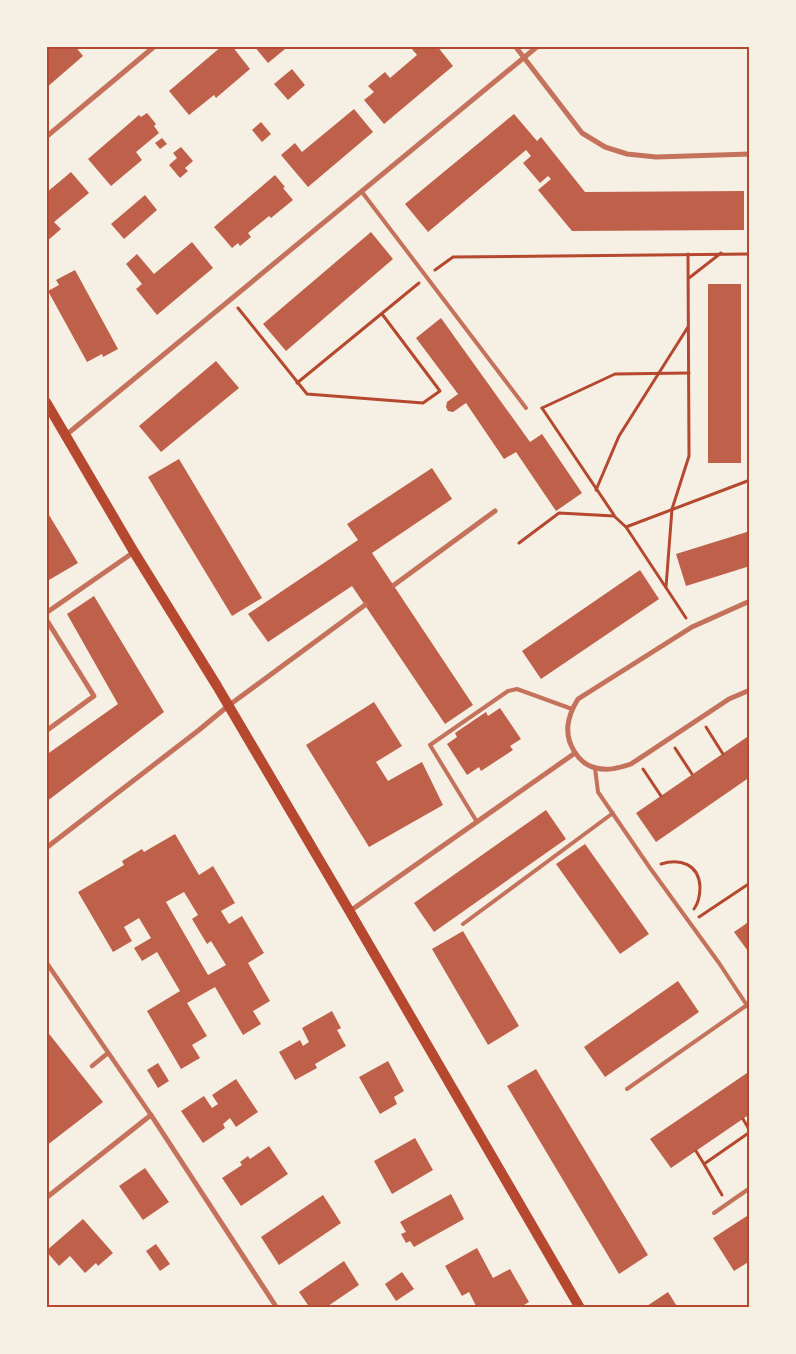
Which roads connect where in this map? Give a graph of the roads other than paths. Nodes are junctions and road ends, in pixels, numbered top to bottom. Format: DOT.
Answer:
graph roads {
  1 [pos="155,46"];
  2 [pos="515,46"];
  3 [pos="538,46"];
  4 [pos="524,58"];
  5 [pos="46,137"];
  6 [pos="750,154"];
  7 [pos="362,192"];
  8 [pos="46,402"];
  9 [pos="526,408"];
  10 [pos="65,435"];
  11 [pos="495,511"];
  12 [pos="134,552"];
  13 [pos="394,585"];
  14 [pos="750,600"];
  15 [pos="366,605"];
  16 [pos="46,613"];
  17 [pos="46,619"];
  18 [pos="750,690"];
  19 [pos="228,706"];
  20 [pos="572,709"];
  21 [pos="46,731"];
  22 [pos="575,753"];
  23 [pos="595,768"];
  24 [pos="613,813"];
  25 [pos="477,822"];
  26 [pos="46,848"];
  27 [pos="350,912"];
  28 [pos="463,924"];
  29 [pos="46,962"];
  30 [pos="747,1005"];
  31 [pos="750,1010"];
  32 [pos="108,1053"];
  33 [pos="92,1066"];
  34 [pos="628,1089"];
  35 [pos="151,1115"];
  36 [pos="750,1188"];
  37 [pos="46,1198"];
  38 [pos="714,1213"];
  39 [pos="277,1308"];
  40 [pos="580,1308"];
  1 -- 5 [label="street"];
  2 -- 4 [label="street"];
  3 -- 4 [label="street"];
  4 -- 6 [label="street"];
  4 -- 7 [label="street"];
  7 -- 9 [label="lane"];
  7 -- 10 [label="street"];
  8 -- 10 [label="main road"];
  10 -- 12 [label="main road"];
  11 -- 13 [label="street"];
  12 -- 16 [label="street"];
  12 -- 19 [label="main road"];
  14 -- 20 [label="street"];
  15 -- 19 [label="street"];
  17 -- 21 [label="street"];
  18 -- 23 [label="street"];
  19 -- 26 [label="street"];
  19 -- 27 [label="main road"];
  20 -- 22 [label="street"];
  20 -- 25 [label="lane"];
  22 -- 23 [label="street"];
  22 -- 25 [label="street"];
  23 -- 24 [label="lane"];
  24 -- 28 [label="lane"];
  24 -- 30 [label="lane"];
  25 -- 27 [label="street"];
  27 -- 40 [label="main road"];
  29 -- 32 [label="street"];
  30 -- 31 [label="lane"];
  30 -- 34 [label="lane"];
  32 -- 33 [label="street"];
  32 -- 35 [label="street"];
  35 -- 37 [label="street"];
  35 -- 39 [label="street"];
  36 -- 38 [label="lane"];
}
